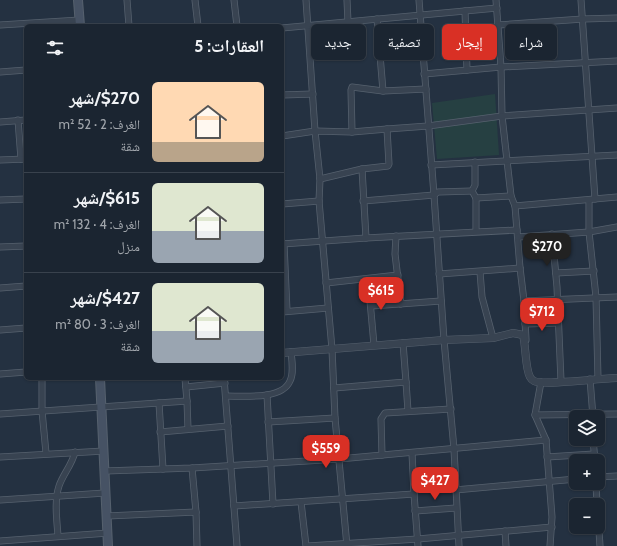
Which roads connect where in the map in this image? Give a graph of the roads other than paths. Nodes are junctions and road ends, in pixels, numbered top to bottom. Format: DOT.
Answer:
graph roads {
  1 [pos="78,0"];
  2 [pos="127,0"];
  3 [pos="195,0"];
  4 [pos="234,0"];
  5 [pos="306,0"];
  6 [pos="347,0"];
  7 [pos="419,0"];
  8 [pos="496,0"];
  9 [pos="581,0"];
  10 [pos="497,8"];
  11 [pos="465,11"];
  12 [pos="420,15"];
  13 [pos="617,18"];
  14 [pos="377,19"];
  15 [pos="583,19"];
  16 [pos="348,22"];
  17 [pos="80,23"];
  18 [pos="24,24"];
  19 [pos="40,24"];
  20 [pos="129,24"];
  21 [pos="198,24"];
  22 [pos="237,24"];
  23 [pos="0,25"];
  24 [pos="308,25"];
  25 [pos="498,25"];
  26 [pos="284,28"];
  27 [pos="617,61"];
  28 [pos="586,64"];
  29 [pos="501,67"];
  30 [pos="24,70"];
  31 [pos="467,70"];
  32 [pos="0,72"];
  33 [pos="424,74"];
  34 [pos="426,89"];
  35 [pos="383,91"];
  36 [pos="313,94"];
  37 [pos="284,95"];
  38 [pos="617,108"];
  39 [pos="589,110"];
  40 [pos="502,116"];
  41 [pos="18,120"];
  42 [pos="24,120"];
  43 [pos="0,122"];
  44 [pos="428,126"];
  45 [pos="387,129"];
  46 [pos="315,131"];
  47 [pos="352,132"];
  48 [pos="284,136"];
  49 [pos="617,155"];
  50 [pos="592,156"];
  51 [pos="24,159"];
  52 [pos="0,160"];
  53 [pos="507,160"];
  54 [pos="475,162"];
  55 [pos="431,165"];
  56 [pos="362,169"];
  57 [pos="320,179"];
  58 [pos="472,191"];
  59 [pos="434,195"];
  60 [pos="511,196"];
  61 [pos="617,197"];
  62 [pos="476,198"];
  63 [pos="24,199"];
  64 [pos="592,199"];
  65 [pos="0,200"];
  66 [pos="319,201"];
  67 [pos="363,201"];
  68 [pos="284,204"];
  69 [pos="515,206"];
  70 [pos="617,228"];
  71 [pos="517,230"];
  72 [pos="476,232"];
  73 [pos="589,232"];
  74 [pos="552,234"];
  75 [pos="437,235"];
  76 [pos="396,236"];
  77 [pos="518,237"];
  78 [pos="366,238"];
  79 [pos="323,241"];
  80 [pos="284,244"];
  81 [pos="24,246"];
  82 [pos="0,248"];
  83 [pos="520,268"];
  84 [pos="594,271"];
  85 [pos="480,272"];
  86 [pos="556,273"];
  87 [pos="439,274"];
  88 [pos="398,275"];
  89 [pos="368,279"];
  90 [pos="326,283"];
  91 [pos="284,285"];
  92 [pos="24,286"];
  93 [pos="0,288"];
  94 [pos="596,297"];
  95 [pos="617,297"];
  96 [pos="557,299"];
  97 [pos="524,300"];
  98 [pos="441,301"];
  99 [pos="401,304"];
  100 [pos="371,306"];
  101 [pos="328,308"];
  102 [pos="284,312"];
  103 [pos="558,323"];
  104 [pos="526,324"];
  105 [pos="24,328"];
  106 [pos="0,330"];
  107 [pos="494,338"];
  108 [pos="444,340"];
  109 [pos="403,343"];
  110 [pos="526,344"];
  111 [pos="374,346"];
  112 [pos="332,349"];
  113 [pos="291,352"];
  114 [pos="284,353"];
  115 [pos="24,372"];
  116 [pos="0,374"];
  117 [pos="617,378"];
  118 [pos="594,379"];
  119 [pos="42,380"];
  120 [pos="100,380"];
  121 [pos="185,380"];
  122 [pos="225,381"];
  123 [pos="406,382"];
  124 [pos="542,382"];
  125 [pos="561,382"];
  126 [pos="186,387"];
  127 [pos="334,388"];
  128 [pos="267,395"];
  129 [pos="226,396"];
  130 [pos="187,401"];
  131 [pos="159,403"];
  132 [pos="102,407"];
  133 [pos="451,409"];
  134 [pos="593,410"];
  135 [pos="42,411"];
  136 [pos="408,411"];
  137 [pos="0,414"];
  138 [pos="605,414"];
  139 [pos="617,414"];
  140 [pos="535,415"];
  141 [pos="569,415"];
  142 [pos="335,418"];
  143 [pos="268,422"];
  144 [pos="228,426"];
  145 [pos="188,429"];
  146 [pos="160,432"];
  147 [pos="546,440"];
  148 [pos="594,446"];
  149 [pos="454,449"];
  150 [pos="104,451"];
  151 [pos="75,452"];
  152 [pos="412,452"];
  153 [pos="46,453"];
  154 [pos="594,454"];
  155 [pos="382,455"];
  156 [pos="569,456"];
  157 [pos="0,457"];
  158 [pos="547,457"];
  159 [pos="339,459"];
  160 [pos="271,464"];
  161 [pos="232,466"];
  162 [pos="192,468"];
  163 [pos="162,469"];
  164 [pos="104,471"];
  165 [pos="617,476"];
  166 [pos="605,477"];
  167 [pos="569,480"];
  168 [pos="549,482"];
  169 [pos="456,490"];
  170 [pos="105,493"];
  171 [pos="414,494"];
  172 [pos="56,496"];
  173 [pos="343,499"];
  174 [pos="0,500"];
  175 [pos="301,502"];
  176 [pos="273,504"];
  177 [pos="234,506"];
  178 [pos="456,508"];
  179 [pos="415,511"];
  180 [pos="196,512"];
  181 [pos="107,516"];
  182 [pos="552,527"];
  183 [pos="505,531"];
  184 [pos="108,533"];
  185 [pos="599,534"];
  186 [pos="459,535"];
  187 [pos="58,536"];
  188 [pos="418,539"];
  189 [pos="0,541"];
  190 [pos="347,544"];
  191 [pos="108,546"];
  192 [pos="197,546"];
  193 [pos="237,546"];
  194 [pos="307,546"];
  195 [pos="418,546"];
  196 [pos="459,546"];
  197 [pos="506,546"];
  198 [pos="550,546"];
  199 [pos="600,546"];
  1 -- 17 [label="main road"];
  2 -- 20 [label="street"];
  3 -- 21 [label="street"];
  4 -- 22 [label="street"];
  5 -- 24 [label="street"];
  6 -- 16 [label="street"];
  7 -- 12 [label="street"];
  8 -- 10 [label="street"];
  9 -- 15 [label="street"];
  10 -- 11 [label="street"];
  10 -- 25 [label="street"];
  11 -- 12 [label="street"];
  11 -- 31 [label="street"];
  12 -- 14 [label="street"];
  12 -- 33 [label="street"];
  13 -- 15 [label="street"];
  14 -- 16 [label="street"];
  14 -- 35 [label="street"];
  15 -- 25 [label="street"];
  15 -- 28 [label="street"];
  16 -- 24 [label="street"];
  17 -- 19 [label="street"];
  18 -- 23 [label="street"];
  24 -- 26 [label="street"];
  24 -- 36 [label="street"];
  25 -- 29 [label="street"];
  27 -- 28 [label="street"];
  28 -- 29 [label="street"];
  28 -- 39 [label="street"];
  29 -- 31 [label="street"];
  29 -- 40 [label="street"];
  30 -- 32 [label="street"];
  31 -- 33 [label="street"];
  33 -- 34 [label="street"];
  34 -- 35 [label="street"];
  34 -- 44 [label="street"];
  35 -- 47 [label="street"];
  36 -- 37 [label="street"];
  36 -- 46 [label="street"];
  38 -- 39 [label="street"];
  39 -- 40 [label="street"];
  39 -- 50 [label="street"];
  40 -- 44 [label="street"];
  40 -- 53 [label="street"];
  41 -- 42 [label="street"];
  41 -- 43 [label="street"];
  41 -- 51 [label="street"];
  44 -- 45 [label="street"];
  44 -- 55 [label="street"];
  45 -- 47 [label="street"];
  45 -- 56 [label="street"];
  46 -- 47 [label="street"];
  46 -- 48 [label="street"];
  46 -- 57 [label="street"];
  49 -- 50 [label="street"];
  50 -- 53 [label="street"];
  50 -- 64 [label="street"];
  51 -- 52 [label="street"];
  53 -- 54 [label="street"];
  53 -- 60 [label="street"];
  54 -- 55 [label="street"];
  54 -- 58 [label="street"];
  55 -- 59 [label="street"];
  56 -- 57 [label="street"];
  56 -- 67 [label="street"];
  57 -- 66 [label="street"];
  58 -- 59 [label="street"];
  58 -- 62 [label="street"];
  59 -- 67 [label="street"];
  59 -- 75 [label="street"];
  60 -- 62 [label="street"];
  60 -- 69 [label="street"];
  61 -- 64 [label="street"];
  62 -- 72 [label="street"];
  63 -- 65 [label="street"];
  64 -- 69 [label="street"];
  64 -- 73 [label="street"];
  66 -- 68 [label="street"];
  66 -- 79 [label="street"];
  67 -- 78 [label="street"];
  69 -- 71 [label="street"];
  70 -- 73 [label="street"];
  71 -- 72 [label="street"];
  71 -- 77 [label="street"];
  72 -- 75 [label="street"];
  73 -- 74 [label="street"];
  73 -- 84 [label="street"];
  74 -- 77 [label="street"];
  74 -- 86 [label="street"];
  75 -- 76 [label="street"];
  75 -- 87 [label="street"];
  76 -- 78 [label="street"];
  76 -- 88 [label="street"];
  77 -- 83 [label="street"];
  78 -- 79 [label="street"];
  79 -- 80 [label="street"];
  79 -- 90 [label="street"];
  81 -- 82 [label="street"];
  83 -- 85 [label="street"];
  83 -- 97 [label="street"];
  84 -- 86 [label="street"];
  84 -- 94 [label="street"];
  85 -- 87 [label="street"];
  85 -- 107 [label="street"];
  86 -- 96 [label="street"];
  87 -- 98 [label="street"];
  88 -- 89 [label="street"];
  88 -- 99 [label="street"];
  89 -- 90 [label="street"];
  89 -- 100 [label="street"];
  90 -- 101 [label="street"];
  91 -- 102 [label="street"];
  92 -- 93 [label="street"];
  94 -- 95 [label="street"];
  94 -- 96 [label="street"];
  94 -- 118 [label="street"];
  96 -- 97 [label="street"];
  96 -- 103 [label="street"];
  97 -- 104 [label="street"];
  98 -- 99 [label="street"];
  98 -- 108 [label="street"];
  99 -- 100 [label="street"];
  100 -- 111 [label="street"];
  101 -- 102 [label="street"];
  101 -- 112 [label="street"];
  103 -- 104 [label="street"];
  103 -- 125 [label="street"];
  104 -- 110 [label="street"];
  105 -- 106 [label="street"];
  107 -- 108 [label="street"];
  107 -- 110 [label="street"];
  108 -- 109 [label="street"];
  108 -- 133 [label="street"];
  109 -- 111 [label="street"];
  109 -- 123 [label="street"];
  110 -- 124 [label="street"];
  111 -- 112 [label="street"];
  112 -- 113 [label="street"];
  112 -- 127 [label="street"];
  113 -- 114 [label="street"];
  113 -- 128 [label="street"];
  115 -- 116 [label="street"];
  117 -- 118 [label="street"];
  118 -- 125 [label="street"];
  118 -- 134 [label="street"];
  119 -- 135 [label="street"];
  120 -- 132 [label="main road"];
  121 -- 126 [label="street"];
  122 -- 126 [label="street"];
  122 -- 129 [label="street"];
  123 -- 127 [label="street"];
  123 -- 136 [label="street"];
  124 -- 125 [label="street"];
  124 -- 140 [label="street"];
  126 -- 130 [label="street"];
  127 -- 142 [label="street"];
  128 -- 129 [label="street"];
  128 -- 143 [label="street"];
  129 -- 144 [label="street"];
  130 -- 131 [label="street"];
  130 -- 145 [label="street"];
  131 -- 132 [label="street"];
  131 -- 146 [label="street"];
  132 -- 135 [label="street"];
  132 -- 150 [label="main road"];
  133 -- 136 [label="street"];
  133 -- 149 [label="street"];
  135 -- 137 [label="street"];
  135 -- 153 [label="street"];
  136 -- 155 [label="street"];
  138 -- 139 [label="street"];
  140 -- 141 [label="street"];
  140 -- 147 [label="street"];
  142 -- 143 [label="street"];
  142 -- 159 [label="street"];
  143 -- 160 [label="street"];
  144 -- 145 [label="street"];
  144 -- 161 [label="street"];
  145 -- 146 [label="street"];
  146 -- 163 [label="street"];
  147 -- 149 [label="street"];
  147 -- 158 [label="street"];
  148 -- 154 [label="street"];
  149 -- 152 [label="street"];
  149 -- 169 [label="street"];
  150 -- 151 [label="street"];
  150 -- 164 [label="main road"];
  151 -- 153 [label="street"];
  151 -- 172 [label="street"];
  152 -- 155 [label="street"];
  152 -- 171 [label="street"];
  153 -- 157 [label="street"];
  155 -- 159 [label="street"];
  156 -- 158 [label="street"];
  158 -- 168 [label="street"];
  159 -- 160 [label="street"];
  159 -- 173 [label="street"];
  160 -- 161 [label="street"];
  160 -- 176 [label="street"];
  161 -- 162 [label="street"];
  161 -- 177 [label="street"];
  162 -- 163 [label="street"];
  162 -- 180 [label="street"];
  163 -- 164 [label="street"];
  164 -- 170 [label="main road"];
  165 -- 166 [label="street"];
  167 -- 168 [label="street"];
  168 -- 169 [label="street"];
  168 -- 182 [label="street"];
  169 -- 178 [label="street"];
  170 -- 172 [label="street"];
  170 -- 181 [label="main road"];
  171 -- 173 [label="street"];
  171 -- 179 [label="street"];
  172 -- 174 [label="street"];
  172 -- 187 [label="street"];
  173 -- 175 [label="street"];
  173 -- 190 [label="street"];
  175 -- 176 [label="street"];
  175 -- 194 [label="street"];
  176 -- 177 [label="street"];
  177 -- 193 [label="street"];
  178 -- 179 [label="street"];
  178 -- 186 [label="street"];
  179 -- 188 [label="street"];
  180 -- 181 [label="street"];
  180 -- 192 [label="street"];
  181 -- 184 [label="main road"];
  182 -- 183 [label="street"];
  182 -- 198 [label="street"];
  183 -- 186 [label="street"];
  183 -- 197 [label="street"];
  184 -- 187 [label="street"];
  184 -- 191 [label="main road"];
  185 -- 199 [label="street"];
  186 -- 188 [label="street"];
  186 -- 196 [label="street"];
  187 -- 189 [label="street"];
  188 -- 190 [label="street"];
  188 -- 195 [label="street"];
  190 -- 194 [label="street"];
}
